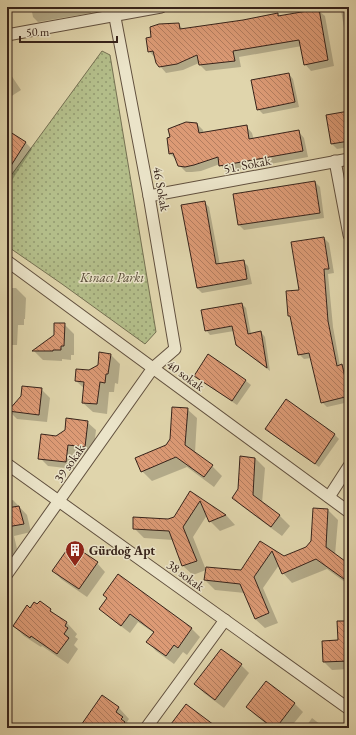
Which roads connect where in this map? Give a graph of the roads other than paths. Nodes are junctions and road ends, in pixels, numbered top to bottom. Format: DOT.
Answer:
graph roads {
  1 [pos="161,7"];
  2 [pos="113,11"];
  3 [pos="7,35"];
  4 [pos="349,159"];
  5 [pos="334,161"];
  6 [pos="149,196"];
  7 [pos="349,235"];
  8 [pos="7,261"];
  9 [pos="153,368"];
  10 [pos="7,464"];
  11 [pos="349,466"];
  12 [pos="329,497"];
  13 [pos="59,501"];
  14 [pos="349,512"];
  15 [pos="7,574"];
  16 [pos="225,620"];
  17 [pos="349,709"];
  18 [pos="146,728"];
  1 -- 2 [label="street"];
  2 -- 3 [label="street"];
  2 -- 6 [label="street, 46 Sokak"];
  4 -- 5 [label="street, 51. Sokak"];
  5 -- 6 [label="street, 51. Sokak"];
  5 -- 7 [label="street"];
  6 -- 9 [label="street, 46 Sokak"];
  8 -- 9 [label="street, 40 sokak"];
  9 -- 12 [label="street, 40 sokak"];
  9 -- 13 [label="street, 39 sokak"];
  10 -- 13 [label="street, 38 sokak"];
  11 -- 12 [label="street"];
  12 -- 14 [label="street, 40 sokak"];
  13 -- 15 [label="street, 39 sokak"];
  13 -- 16 [label="street, 38 sokak"];
  16 -- 17 [label="street, 38 sokak"];
  16 -- 18 [label="street"];
}
